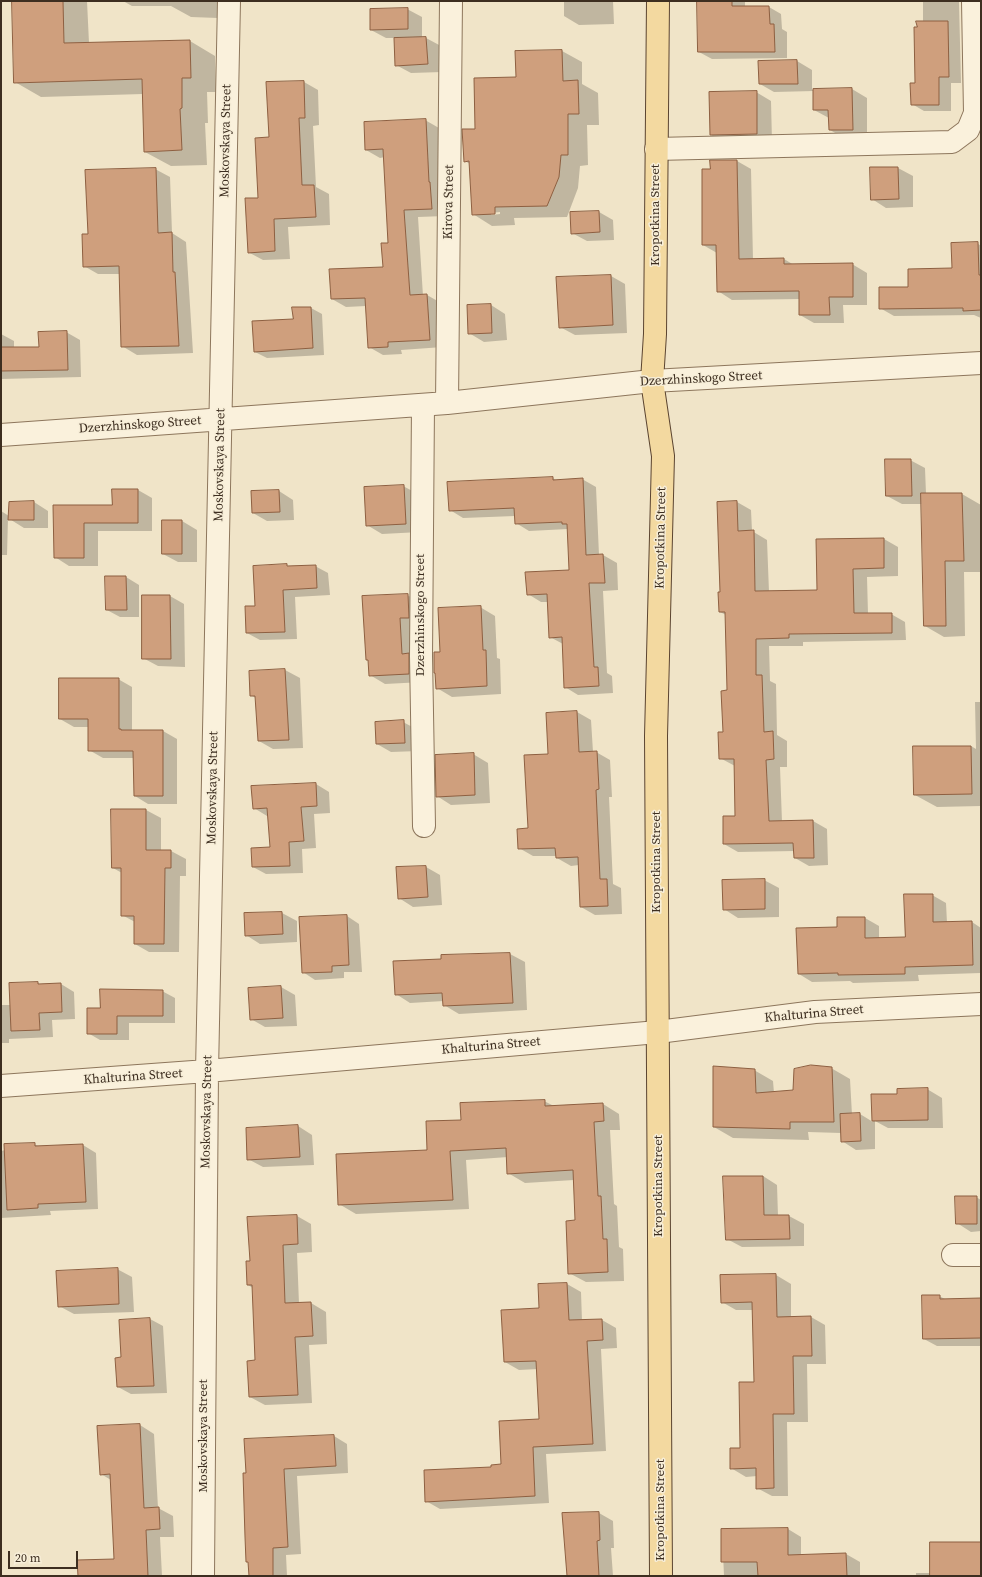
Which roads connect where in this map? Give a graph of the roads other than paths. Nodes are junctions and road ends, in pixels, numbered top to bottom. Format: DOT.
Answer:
graph roads {
  1 [pos="229,1"];
  2 [pos="450,1"];
  3 [pos="658,1"];
  4 [pos="973,1"];
  5 [pos="656,149"];
  6 [pos="981,363"];
  7 [pos="652,381"];
  8 [pos="447,403"];
  9 [pos="423,405"];
  10 [pos="221,419"];
  11 [pos="1,435"];
  12 [pos="424,826"];
  13 [pos="981,1004"];
  14 [pos="658,1032"];
  15 [pos="207,1071"];
  16 [pos="1,1086"];
  17 [pos="953,1255"];
  18 [pos="981,1255"];
  19 [pos="203,1576"];
  20 [pos="661,1576"];
  1 -- 10 [label="street, Moskovskaya Street"];
  2 -- 8 [label="street, Kirova Street"];
  3 -- 5 [label="main road, Kropotkina Street"];
  4 -- 5 [label="street, Kropotkina Street"];
  5 -- 7 [label="main road, Kropotkina Street"];
  6 -- 7 [label="street, Dzerzhinskogo Street"];
  7 -- 8 [label="street, Dzerzhinskogo Street"];
  7 -- 14 [label="main road, Kropotkina Street"];
  8 -- 9 [label="street, Dzerzhinskogo Street"];
  9 -- 10 [label="street, Dzerzhinskogo Street"];
  9 -- 12 [label="street, Dzerzhinskogo Street"];
  10 -- 11 [label="street, Dzerzhinskogo Street"];
  10 -- 15 [label="street, Moskovskaya Street"];
  13 -- 14 [label="street, Khalturina Street"];
  14 -- 15 [label="street, Khalturina Street"];
  14 -- 20 [label="main road, Kropotkina Street"];
  15 -- 16 [label="street, Khalturina Street"];
  15 -- 19 [label="street, Moskovskaya Street"];
  17 -- 18 [label="street"];
}
